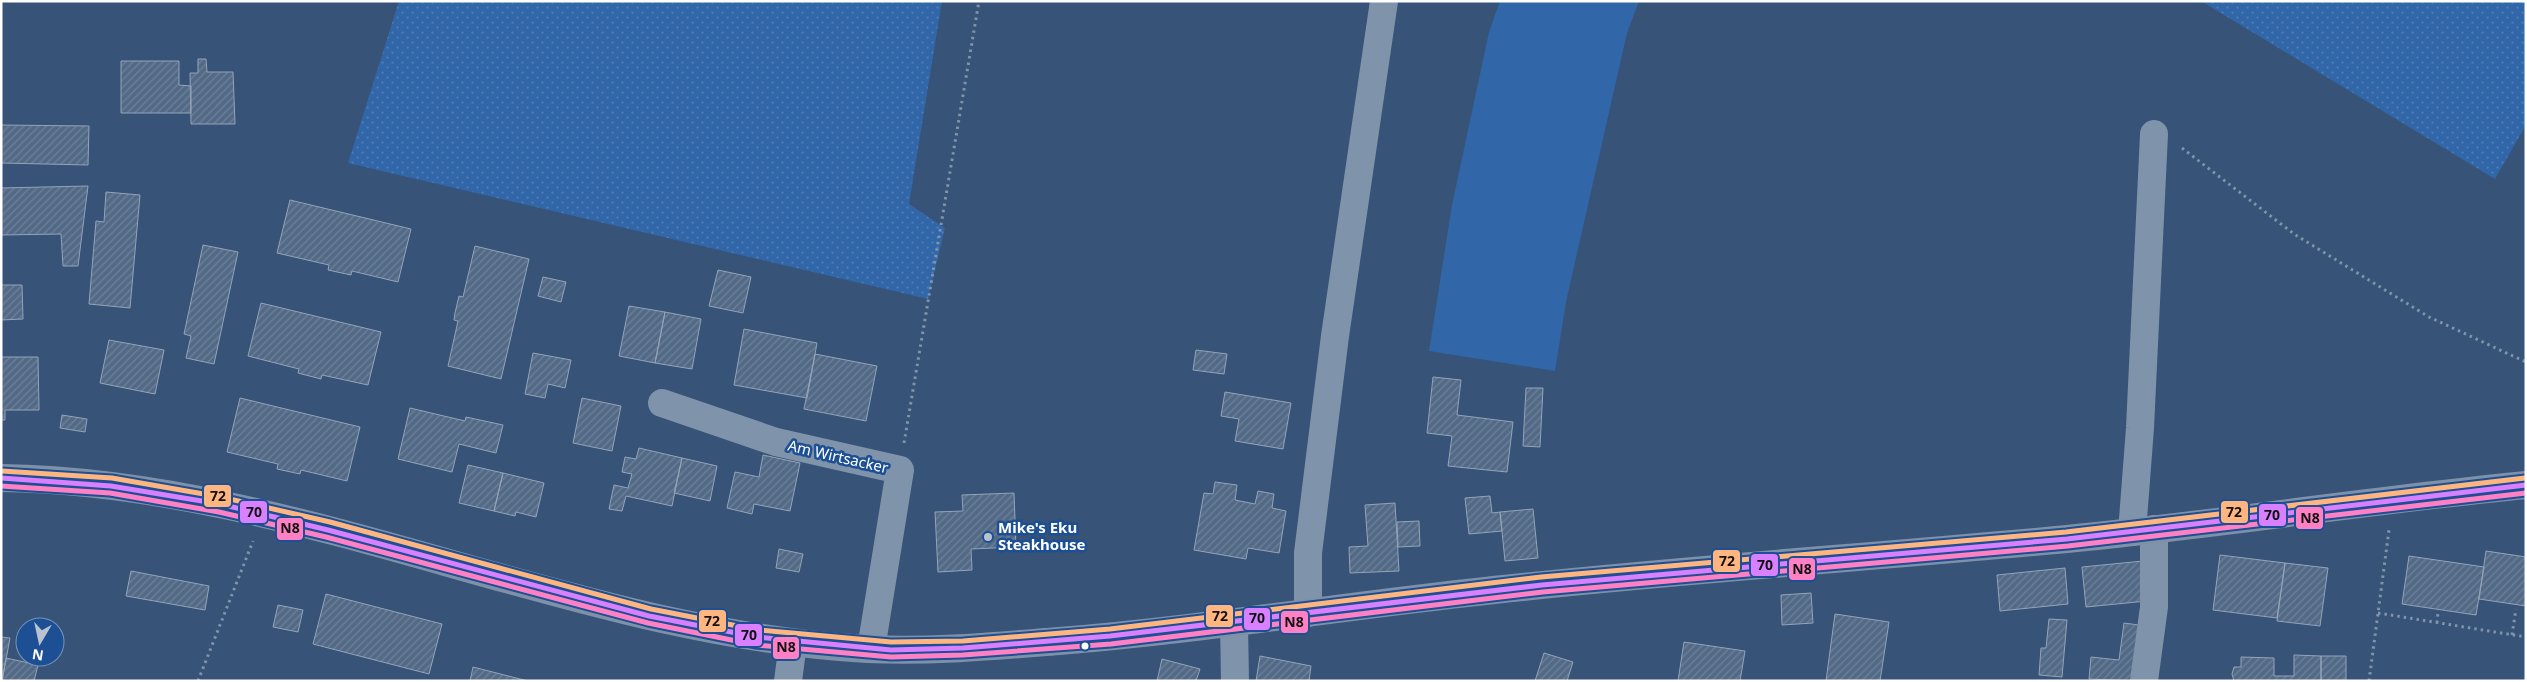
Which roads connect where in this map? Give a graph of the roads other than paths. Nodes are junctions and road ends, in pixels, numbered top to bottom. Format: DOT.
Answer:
graph roads {
  1 [pos="1384,1"];
  2 [pos="2154,134"];
  3 [pos="662,403"];
  4 [pos="1,478"];
  5 [pos="2526,485"];
  6 [pos="2143,531"];
  7 [pos="1308,613"];
  8 [pos="1234,623"];
  9 [pos="794,643"];
  10 [pos="871,649"];
  11 [pos="788,681"];
  12 [pos="1235,681"];
  13 [pos="2144,681"];
  1 -- 7 [label="street"];
  2 -- 6 [label="street"];
  3 -- 10 [label="street, Am Wirtsacker"];
  4 -- 9 [label="main road"];
  5 -- 6 [label="main road"];
  6 -- 7 [label="main road"];
  6 -- 13 [label="street"];
  7 -- 8 [label="main road"];
  8 -- 10 [label="main road"];
  8 -- 12 [label="street"];
  9 -- 10 [label="main road"];
  9 -- 11 [label="street"];
}
